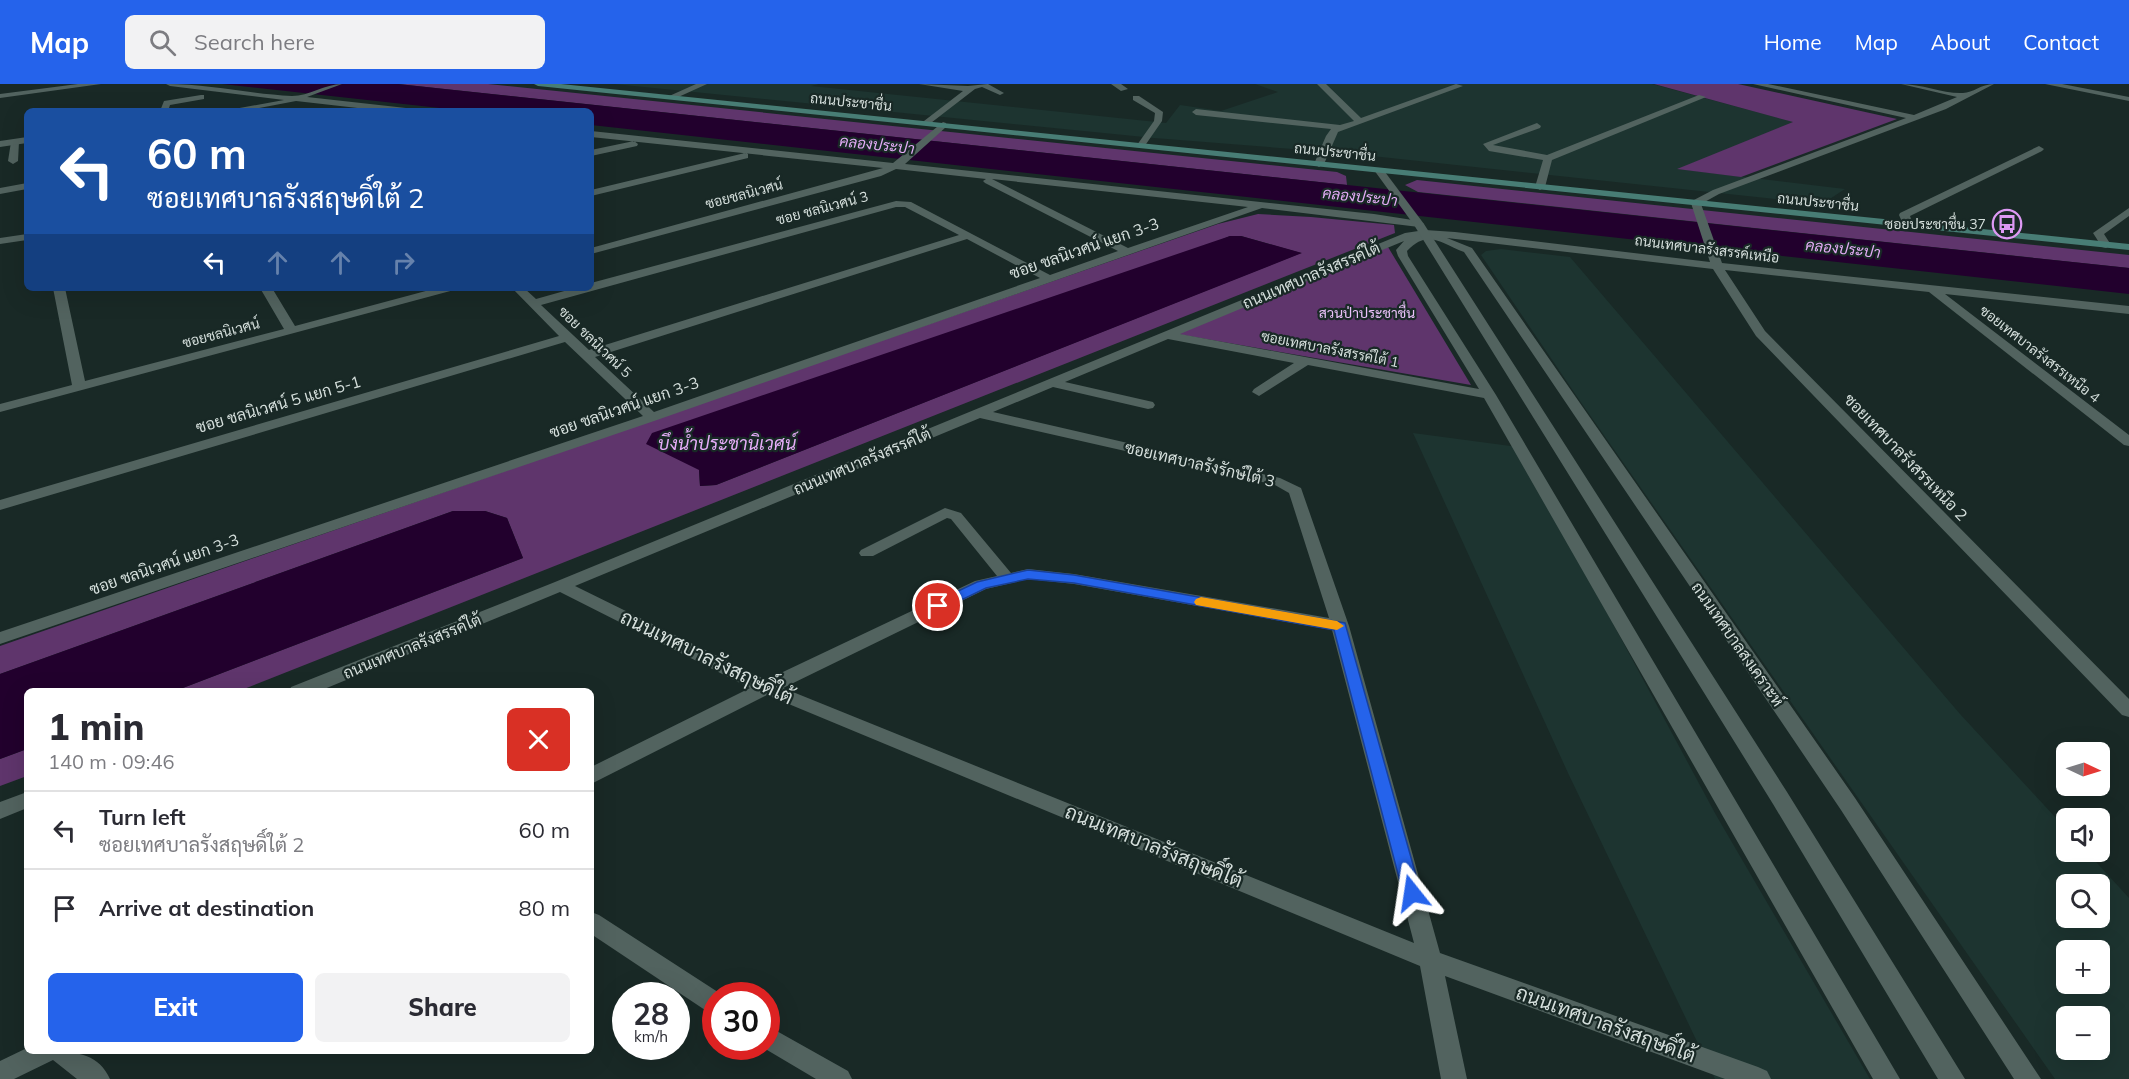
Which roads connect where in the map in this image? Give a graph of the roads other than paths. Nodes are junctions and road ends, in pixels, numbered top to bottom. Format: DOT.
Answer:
graph roads {
  1 [pos="25,84"];
  2 [pos="97,84"];
  3 [pos="170,84"];
  4 [pos="338,84"];
  5 [pos="538,84"];
  6 [pos="703,84"];
  7 [pos="923,84"];
  8 [pos="983,84"];
  9 [pos="1115,84"];
  10 [pos="1321,84"];
  11 [pos="1756,84"];
  12 [pos="1905,84"];
  13 [pos="1990,84"];
  14 [pos="2049,84"];
  15 [pos="1456,85"];
  16 [pos="970,89"];
  17 [pos="1124,89"];
  18 [pos="999,93"];
  19 [pos="0,94"];
  20 [pos="1702,96"];
  21 [pos="1964,96"];
  22 [pos="201,98"];
  23 [pos="300,98"];
  24 [pos="671,98"];
  25 [pos="1136,98"];
  26 [pos="2129,99"];
  27 [pos="165,108"];
  28 [pos="244,108"];
  29 [pos="382,108"];
  30 [pos="1196,112"];
  31 [pos="1914,117"];
  32 [pos="1360,122"];
  33 [pos="927,123"];
  34 [pos="943,125"];
  35 [pos="1537,126"];
  36 [pos="1341,128"];
  37 [pos="595,136"];
  38 [pos="24,140"];
  39 [pos="648,141"];
  40 [pos="15,142"];
  41 [pos="0,144"];
  42 [pos="1141,146"];
  43 [pos="2039,149"];
  44 [pos="594,152"];
  45 [pos="757,153"];
  46 [pos="1548,158"];
  47 [pos="13,161"];
  48 [pos="1319,164"];
  49 [pos="893,168"];
  50 [pos="1379,170"];
  51 [pos="979,177"];
  52 [pos="24,187"];
  53 [pos="1540,187"];
  54 [pos="0,191"];
  55 [pos="594,192"];
  56 [pos="1696,203"];
  57 [pos="1259,206"];
  58 [pos="2129,211"];
  59 [pos="1419,224"];
  60 [pos="1908,225"];
  61 [pos="970,235"];
  62 [pos="24,237"];
  63 [pos="0,241"];
  64 [pos="2106,245"];
  65 [pos="2129,247"];
  66 [pos="594,249"];
  67 [pos="1127,252"];
  68 [pos="1717,266"];
  69 [pos="1050,279"];
  70 [pos="594,287"];
  71 [pos="1932,289"];
  72 [pos="60,291"];
  73 [pos="268,291"];
  74 [pos="439,291"];
  75 [pos="521,291"];
  76 [pos="579,291"];
  77 [pos="534,303"];
  78 [pos="2129,310"];
  79 [pos="291,330"];
  80 [pos="1165,335"];
  81 [pos="567,337"];
  82 [pos="587,355"];
  83 [pos="1307,360"];
  84 [pos="1051,383"];
  85 [pos="79,387"];
  86 [pos="1259,392"];
  87 [pos="1489,395"];
  88 [pos="1148,405"];
  89 [pos="0,408"];
  90 [pos="978,413"];
  91 [pos="652,417"];
  92 [pos="2129,442"];
  93 [pos="0,505"];
  94 [pos="867,553"];
  95 [pos="1007,579"];
  96 [pos="561,586"];
  97 [pos="1340,626"];
  98 [pos="0,638"];
  99 [pos="308,688"];
  100 [pos="766,688"];
  101 [pos="2129,710"];
  102 [pos="594,774"];
  103 [pos="24,801"];
  104 [pos="0,811"];
  105 [pos="594,923"];
  106 [pos="1430,960"];
  107 [pos="702,995"];
  108 [pos="780,1044"];
  109 [pos="41,1054"];
  110 [pos="65,1054"];
  111 [pos="0,1073"];
  112 [pos="97,1079"];
  113 [pos="839,1079"];
  114 [pos="1454,1079"];
  115 [pos="1758,1079"];
  116 [pos="1887,1079"];
  117 [pos="1952,1079"];
  118 [pos="2028,1079"];
  1 -- 19 [label="street"];
  2 -- 19 [label="street"];
  3 -- 23 [label="street"];
  4 -- 23 [label="street"];
  5 -- 24 [label="main road, ถนนประชาชื่น"];
  6 -- 24 [label="street"];
  7 -- 16 [label="street"];
  8 -- 16 [label="street"];
  8 -- 18 [label="street"];
  9 -- 17 [label="street"];
  10 -- 32 [label="street"];
  11 -- 31 [label="street"];
  12 -- 21 [label="street"];
  13 -- 21 [label="street"];
  14 -- 26 [label="street"];
  15 -- 32 [label="street"];
  16 -- 33 [label="street"];
  20 -- 46 [label="street"];
  21 -- 31 [label="street"];
  22 -- 27 [label="street"];
  23 -- 28 [label="street"];
  23 -- 29 [label="street"];
  24 -- 33 [label="main road, ถนนประชาชื่น"];
  25 -- 42 [label="street"];
  30 -- 36 [label="street"];
  31 -- 56 [label="street"];
  32 -- 36 [label="street"];
  33 -- 34 [label="main road, ถนนประชาชื่น"];
  34 -- 42 [label="main road, ถนนประชาชื่น"];
  34 -- 49 [label="street, ซอยชลนิเวศน์"];
  35 -- 46 [label="street"];
  36 -- 48 [label="street"];
  37 -- 39 [label="street"];
  38 -- 40 [label="street"];
  39 -- 44 [label="street"];
  39 -- 45 [label="street"];
  40 -- 41 [label="street"];
  40 -- 47 [label="street"];
  42 -- 48 [label="main road, ถนนประชาชื่น"];
  43 -- 60 [label="street"];
  45 -- 49 [label="street"];
  45 -- 55 [label="street"];
  46 -- 53 [label="street"];
  48 -- 50 [label="main road, ถนนประชาชื่น"];
  49 -- 51 [label="street"];
  49 -- 66 [label="street, ซอยชลนิเวศน์"];
  50 -- 53 [label="main road, ถนนประชาชื่น"];
  50 -- 59 [label="street"];
  51 -- 57 [label="street"];
  51 -- 67 [label="street"];
  52 -- 54 [label="street"];
  53 -- 56 [label="main road, ถนนประชาชื่น"];
  56 -- 60 [label="main road, ถนนประชาชื่น"];
  56 -- 68 [label="street, ซอยเทศบาลรังสรรเหนือ 2"];
  57 -- 59 [label="street"];
  57 -- 67 [label="street, ซอย ชลนิเวศน์ แยก 3-3"];
  58 -- 64 [label="street"];
  59 -- 68 [label="street, ถนนเทศบาลรังสรรค์เหนือ"];
  59 -- 80 [label="street, ถนนเทศบาลรังสรรค์ใต้"];
  59 -- 87 [label="street"];
  59 -- 117 [label="street"];
  59 -- 118 [label="street, ถนนเทศบาลสงเคราะห์"];
  60 -- 64 [label="main road, ถนนประชาชื่น"];
  61 -- 69 [label="street, ซอย ชลนิเวศน์ 3"];
  61 -- 70 [label="street, ซอย ชลนิเวศน์ 3"];
  61 -- 82 [label="street"];
  62 -- 63 [label="street"];
  64 -- 65 [label="main road, ถนนประชาชื่น"];
  67 -- 69 [label="street, ซอย ชลนิเวศน์ แยก 3-3"];
  68 -- 71 [label="street, ถนนเทศบาลรังสรรค์เหนือ"];
  68 -- 101 [label="street, ซอยเทศบาลรังสรรเหนือ 2"];
  69 -- 91 [label="street, ซอย ชลนิเวศน์ แยก 3-3"];
  71 -- 78 [label="street, ถนนเทศบาลรังสรรค์เหนือ"];
  71 -- 92 [label="street, ซอยเทศบาลรังสรรเหนือ 4"];
  72 -- 85 [label="street"];
  73 -- 79 [label="street"];
  74 -- 79 [label="street, ซอยชลนิเวศน์"];
  75 -- 77 [label="street, ซอย ชลนิเวศน์ 5"];
  76 -- 77 [label="street, ซอย ชลนิเวศน์ 3"];
  77 -- 81 [label="street, ซอย ชลนิเวศน์ 5"];
  79 -- 85 [label="street, ซอยชลนิเวศน์"];
  80 -- 83 [label="street, ซอยเทศบาลรังสรรค์ใต้ 1"];
  80 -- 84 [label="street, ถนนเทศบาลรังสรรค์ใต้"];
  81 -- 82 [label="street, ซอย ชลนิเวศน์ 5"];
  81 -- 93 [label="street, ซอย ชลนิเวศน์ 5 แยก 5-1"];
  82 -- 91 [label="street, ซอย ชลนิเวศน์ 5"];
  83 -- 86 [label="street"];
  83 -- 87 [label="street, ซอยเทศบาลรังสรรค์ใต้ 1"];
  84 -- 88 [label="street"];
  84 -- 90 [label="street, ถนนเทศบาลรังสรรค์ใต้"];
  85 -- 89 [label="street, ซอยชลนิเวศน์"];
  87 -- 116 [label="street"];
  90 -- 96 [label="street, ถนนเทศบาลรังสรรค์ใต้"];
  90 -- 97 [label="street, ซอยเทศบาลรังรักษ์ใต้ 3"];
  91 -- 98 [label="street, ซอย ชลนิเวศน์ แยก 3-3"];
  94 -- 95 [label="street"];
  95 -- 97 [label="street"];
  95 -- 100 [label="street"];
  96 -- 99 [label="street, ถนนเทศบาลรังสรรค์ใต้"];
  96 -- 100 [label="street, ถนนเทศบาลรังสฤษดิ์ใต้"];
  97 -- 106 [label="street, ซอยเทศบาลรังรักษ์ใต้ 3"];
  100 -- 102 [label="street"];
  100 -- 106 [label="street, ถนนเทศบาลรังสฤษดิ์ใต้"];
  103 -- 104 [label="street"];
  105 -- 107 [label="street"];
  106 -- 114 [label="street, ซอยเทศบาลรังรักษ์ใต้ 3"];
  106 -- 115 [label="street, ถนนเทศบาลรังสฤษดิ์ใต้"];
  108 -- 113 [label="street"];
  109 -- 111 [label="street"];
  110 -- 112 [label="street"];
}
